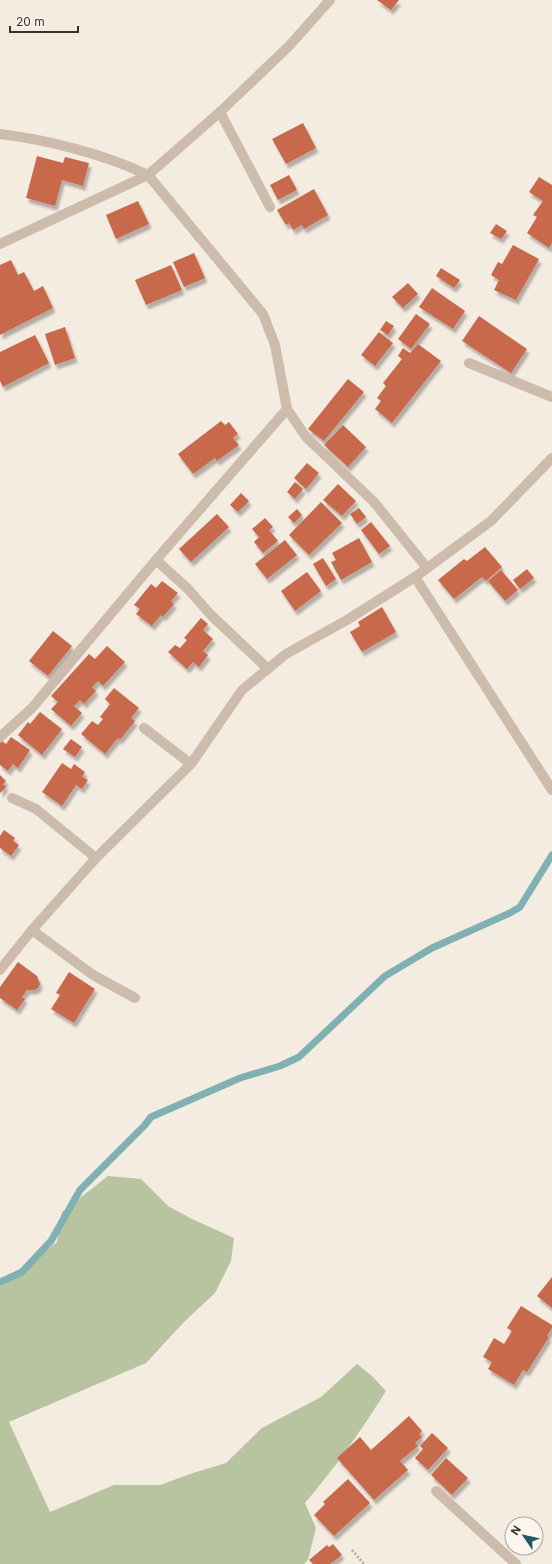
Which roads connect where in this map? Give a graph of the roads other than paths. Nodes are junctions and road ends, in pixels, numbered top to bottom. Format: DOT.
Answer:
graph roads {
  1 [pos="330,0"];
  2 [pos="220,112"];
  3 [pos="0,134"];
  4 [pos="148,175"];
  5 [pos="270,207"];
  6 [pos="0,244"];
  7 [pos="469,363"];
  8 [pos="552,397"];
  9 [pos="287,409"];
  10 [pos="552,458"];
  11 [pos="156,560"];
  12 [pos="427,568"];
  13 [pos="415,577"];
  14 [pos="268,669"];
  15 [pos="144,728"];
  16 [pos="0,737"];
  17 [pos="191,764"];
  18 [pos="552,790"];
  19 [pos="12,798"];
  20 [pos="96,858"];
  21 [pos="32,930"];
  22 [pos="0,970"];
  23 [pos="135,998"];
  24 [pos="436,1491"];
  25 [pos="516,1564"];
  1 -- 2 [label="street"];
  2 -- 4 [label="street"];
  2 -- 5 [label="street"];
  3 -- 4 [label="street"];
  4 -- 6 [label="street"];
  4 -- 9 [label="street"];
  7 -- 8 [label="street"];
  9 -- 11 [label="street"];
  9 -- 12 [label="street"];
  10 -- 12 [label="street"];
  11 -- 14 [label="street"];
  11 -- 16 [label="street"];
  12 -- 13 [label="street"];
  13 -- 14 [label="street"];
  13 -- 18 [label="street"];
  14 -- 17 [label="street"];
  15 -- 17 [label="street"];
  17 -- 20 [label="street"];
  19 -- 20 [label="street"];
  20 -- 21 [label="street"];
  21 -- 22 [label="street"];
  21 -- 23 [label="street"];
  24 -- 25 [label="street"];
}
